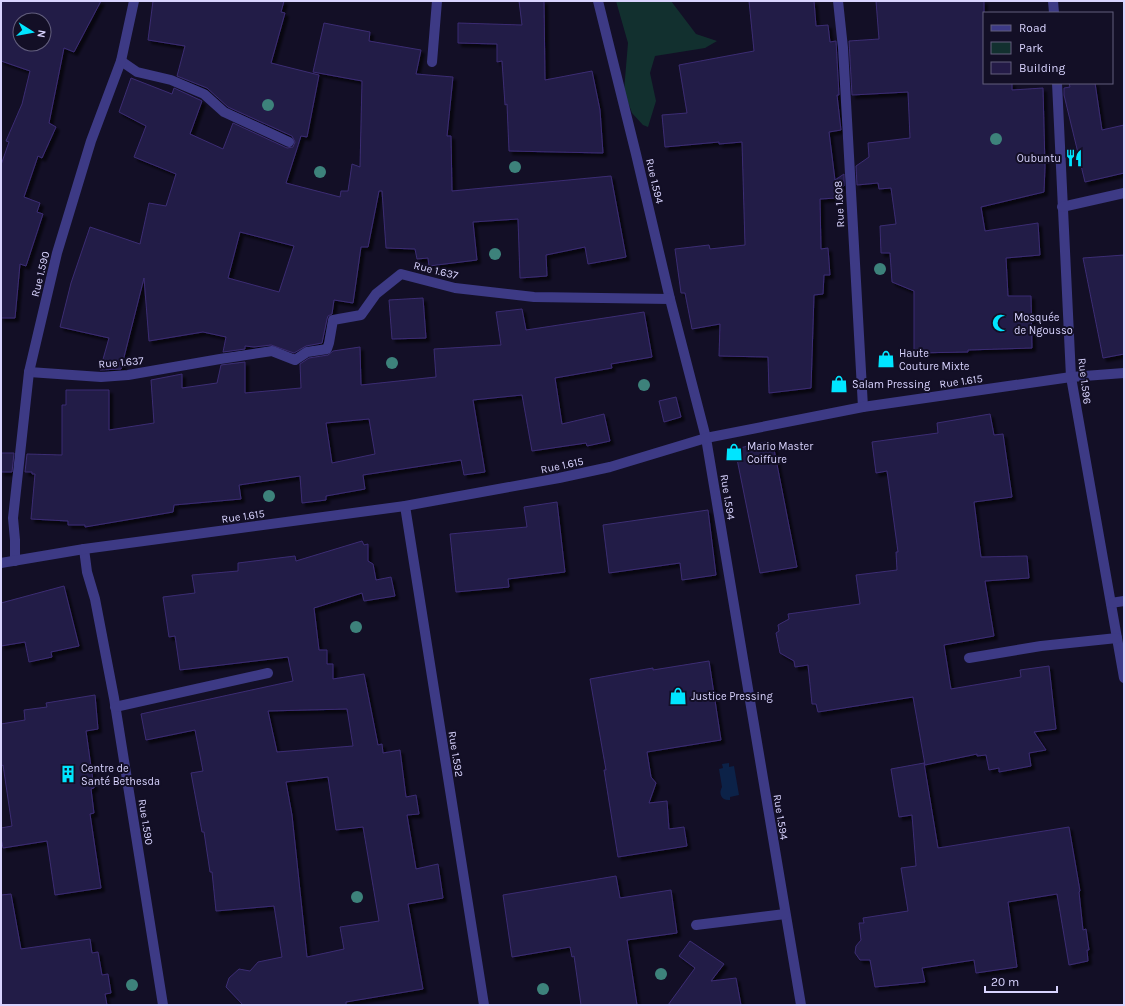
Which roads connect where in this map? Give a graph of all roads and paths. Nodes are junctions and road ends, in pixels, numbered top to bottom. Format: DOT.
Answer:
graph roads {
  1 [pos="134,1"];
  2 [pos="437,1"];
  3 [pos="598,1"];
  4 [pos="838,1"];
  5 [pos="1053,1"];
  6 [pos="1054,12"];
  7 [pos="121,61"];
  8 [pos="432,62"];
  9 [pos="1057,84"];
  10 [pos="289,142"];
  11 [pos="1124,193"];
  12 [pos="1062,208"];
  13 [pos="670,299"];
  14 [pos="29,372"];
  15 [pos="1124,373"];
  16 [pos="1071,377"];
  17 [pos="863,407"];
  18 [pos="706,438"];
  19 [pos="405,506"];
  20 [pos="84,550"];
  21 [pos="15,560"];
  22 [pos="1,563"];
  23 [pos="1124,601"];
  24 [pos="1111,603"];
  25 [pos="1118,638"];
  26 [pos="969,658"];
  27 [pos="268,673"];
  28 [pos="1124,678"];
  29 [pos="115,707"];
  30 [pos="785,914"];
  31 [pos="696,925"];
  32 [pos="163,1005"];
  33 [pos="484,1005"];
  34 [pos="801,1005"];
  1 -- 7 [label="street, Rue 1.590"];
  2 -- 8 [label="street"];
  3 -- 13 [label="street, Rue 1.594"];
  4 -- 17 [label="street, Rue 1.608"];
  5 -- 6 [label="street"];
  7 -- 10 [label="street"];
  7 -- 14 [label="street, Rue 1.590"];
  9 -- 12 [label="street, Rue 1.596"];
  11 -- 12 [label="street"];
  12 -- 16 [label="street, Rue 1.596"];
  13 -- 14 [label="street, Rue 1.637"];
  13 -- 18 [label="street, Rue 1.594"];
  14 -- 21 [label="street, Rue 1.590"];
  15 -- 16 [label="street, Rue 1.615"];
  16 -- 17 [label="street, Rue 1.615"];
  16 -- 24 [label="street, Rue 1.596"];
  17 -- 18 [label="street, Rue 1.615"];
  18 -- 19 [label="street, Rue 1.615"];
  18 -- 30 [label="street, Rue 1.594"];
  19 -- 20 [label="street, Rue 1.615"];
  19 -- 33 [label="street, Rue 1.592"];
  20 -- 21 [label="street, Rue 1.615"];
  20 -- 29 [label="street, Rue 1.590"];
  21 -- 22 [label="street, Rue 1.615"];
  23 -- 24 [label="street"];
  24 -- 25 [label="street, Rue 1.596"];
  25 -- 26 [label="street"];
  25 -- 28 [label="street, Rue 1.596"];
  27 -- 29 [label="street"];
  29 -- 32 [label="street, Rue 1.590"];
  30 -- 31 [label="street"];
  30 -- 34 [label="street, Rue 1.594"];
}
